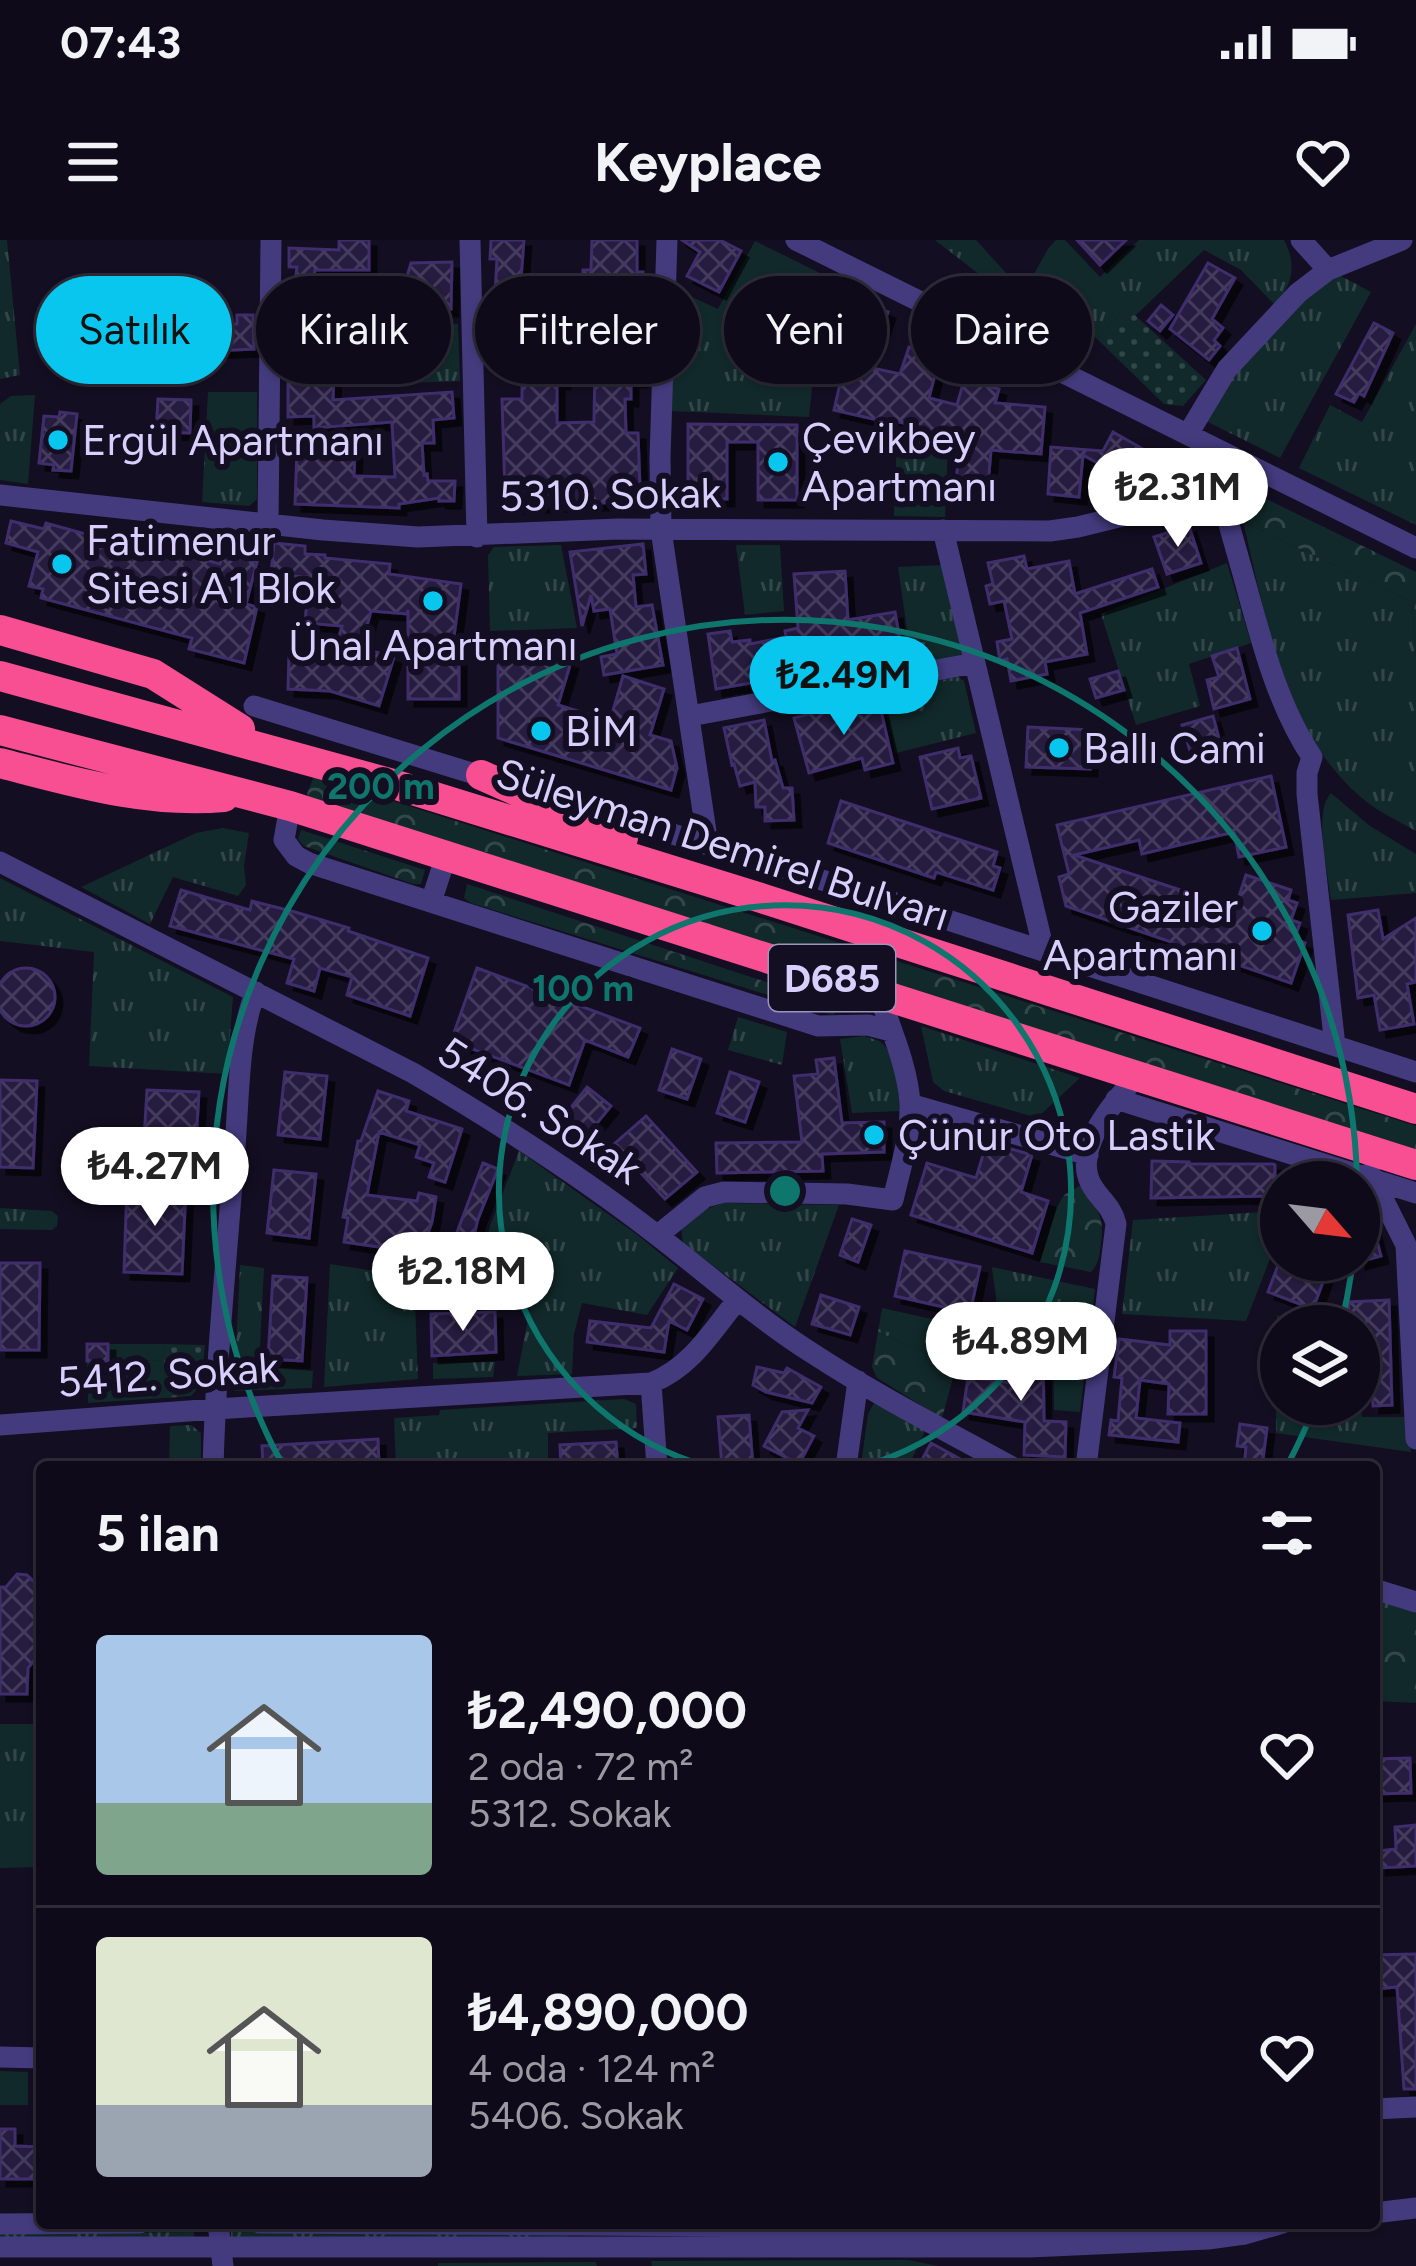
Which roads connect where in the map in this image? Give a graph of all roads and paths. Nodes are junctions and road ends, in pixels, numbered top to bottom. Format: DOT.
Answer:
graph roads {
  1 [pos="271,240"];
  2 [pos="470,240"];
  3 [pos="667,240"];
  4 [pos="796,240"];
  5 [pos="1301,240"];
  6 [pos="1402,240"];
  7 [pos="1328,270"];
  8 [pos="1188,434"];
  9 [pos="1211,446"];
  10 [pos="1220,492"];
  11 [pos="0,495"];
  12 [pos="268,524"];
  13 [pos="661,530"];
  14 [pos="943,530"];
  15 [pos="477,537"];
  16 [pos="1416,548"];
  17 [pos="0,630"];
  18 [pos="975,663"];
  19 [pos="0,676"];
  20 [pos="254,706"];
  21 [pos="690,716"];
  22 [pos="0,730"];
  23 [pos="270,748"];
  24 [pos="0,764"];
  25 [pos="481,775"];
  26 [pos="247,795"];
  27 [pos="290,806"];
  28 [pos="708,845"];
  29 [pos="446,856"];
  30 [pos="0,862"];
  31 [pos="760,898"];
  32 [pos="430,902"];
  33 [pos="1044,951"];
  34 [pos="256,992"];
  35 [pos="878,992"];
  36 [pos="891,1031"];
  37 [pos="1335,1046"];
  38 [pos="1416,1072"];
  39 [pos="1138,1075"];
  40 [pos="1116,1099"];
  41 [pos="910,1104"];
  42 [pos="1416,1109"];
  43 [pos="1358,1148"];
  44 [pos="1088,1156"];
  45 [pos="1315,1161"];
  46 [pos="1364,1161"];
  47 [pos="1416,1166"];
  48 [pos="1380,1181"];
  49 [pos="1380,1191"];
  50 [pos="1416,1192"];
  51 [pos="658,1235"];
  52 [pos="1411,1246"];
  53 [pos="737,1300"];
  54 [pos="858,1381"];
  55 [pos="651,1383"];
  56 [pos="215,1409"];
  57 [pos="0,1425"];
  58 [pos="1416,1439"];
  59 [pos="214,1461"];
  60 [pos="657,1461"];
  61 [pos="847,1461"];
  62 [pos="1001,1461"];
  63 [pos="1087,1461"];
  64 [pos="1380,1591"];
  65 [pos="1416,1602"];
  66 [pos="0,2057"];
  67 [pos="36,2058"];
  68 [pos="1416,2107"];
  69 [pos="1380,2109"];
  70 [pos="1416,2208"];
  71 [pos="1380,2212"];
  72 [pos="0,2224"];
  73 [pos="36,2224"];
  74 [pos="482,2229"];
  75 [pos="688,2229"];
  76 [pos="865,2229"];
  77 [pos="1153,2229"];
  78 [pos="1262,2229"];
  79 [pos="593,2232"];
  80 [pos="1019,2241"];
  81 [pos="946,2247"];
  82 [pos="0,2248"];
  83 [pos="222,2257"];
  84 [pos="974,2266"];
  1 -- 12 [label="street"];
  2 -- 15 [label="street"];
  3 -- 13 [label="street"];
  4 -- 8 [label="street"];
  5 -- 7 [label="street"];
  6 -- 7 [label="street"];
  7 -- 8 [label="street"];
  8 -- 9 [label="street"];
  9 -- 10 [label="street"];
  9 -- 16 [label="street"];
  10 -- 14 [label="street, 5310. Sokak"];
  10 -- 37 [label="street"];
  11 -- 12 [label="street, 5310. Sokak"];
  12 -- 15 [label="street, 5310. Sokak"];
  13 -- 14 [label="street, 5310. Sokak"];
  13 -- 15 [label="street, 5310. Sokak"];
  13 -- 21 [label="street"];
  14 -- 18 [label="street"];
  17 -- 23 [label="highway"];
  18 -- 21 [label="street"];
  18 -- 33 [label="street"];
  19 -- 23 [label="highway, Süleyman Demirel Bulvarı / D685"];
  20 -- 25 [label="street"];
  21 -- 28 [label="street"];
  22 -- 26 [label="highway, D685"];
  23 -- 31 [label="highway, Süleyman Demirel Bulvarı / D685"];
  24 -- 26 [label="highway"];
  25 -- 28 [label="street"];
  25 -- 31 [label="highway"];
  26 -- 27 [label="highway, D685"];
  27 -- 29 [label="highway, D685"];
  27 -- 32 [label="street"];
  28 -- 33 [label="street"];
  29 -- 32 [label="street"];
  29 -- 35 [label="highway, D685"];
  30 -- 34 [label="street, 5406. Sokak"];
  31 -- 42 [label="highway, Süleyman Demirel Bulvarı / D685"];
  32 -- 36 [label="street"];
  33 -- 37 [label="street"];
  34 -- 51 [label="street, 5406. Sokak"];
  34 -- 56 [label="street"];
  35 -- 36 [label="street"];
  35 -- 39 [label="highway, D685"];
  36 -- 41 [label="street"];
  37 -- 38 [label="street"];
  39 -- 40 [label="street"];
  39 -- 43 [label="highway, D685"];
  40 -- 44 [label="street"];
  40 -- 45 [label="street"];
  41 -- 44 [label="street"];
  41 -- 51 [label="street"];
  43 -- 46 [label="street"];
  43 -- 47 [label="highway, D685"];
  44 -- 63 [label="street"];
  48 -- 50 [label="street"];
  49 -- 52 [label="street"];
  51 -- 53 [label="street, 5406. Sokak"];
  52 -- 58 [label="street"];
  53 -- 54 [label="street, 5406. Sokak"];
  53 -- 55 [label="street"];
  54 -- 61 [label="street"];
  54 -- 62 [label="street, 5406. Sokak"];
  55 -- 56 [label="street, 5412. Sokak"];
  55 -- 60 [label="street"];
  56 -- 57 [label="street, 5412. Sokak"];
  56 -- 59 [label="street"];
  64 -- 65 [label="street"];
  66 -- 67 [label="street"];
  68 -- 69 [label="street"];
  70 -- 71 [label="street"];
  72 -- 73 [label="street"];
  74 -- 79 [label="street"];
  75 -- 79 [label="street"];
  76 -- 80 [label="street"];
  77 -- 80 [label="street"];
  78 -- 80 [label="street"];
  79 -- 81 [label="street"];
  79 -- 83 [label="street"];
  80 -- 81 [label="street"];
  81 -- 84 [label="street"];
  82 -- 83 [label="street"];
}
